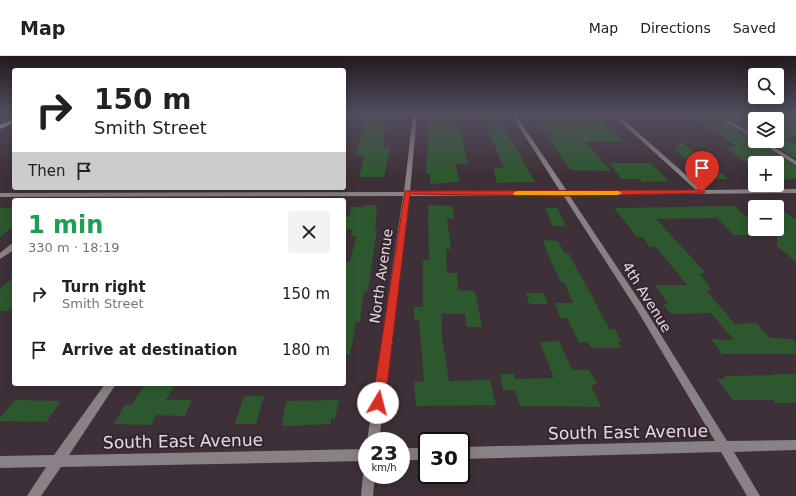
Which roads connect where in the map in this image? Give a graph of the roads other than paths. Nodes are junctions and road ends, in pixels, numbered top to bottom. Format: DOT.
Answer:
graph roads {
  1 [pos="414,135"];
  2 [pos="526,135"];
  3 [pos="637,135"];
  4 [pos="771,148"];
  5 [pos="796,163"];
  6 [pos="86,190"];
  7 [pos="247,190"];
  8 [pos="796,191"];
  9 [pos="407,192"];
  10 [pos="702,192"];
  11 [pos="244,194"];
  12 [pos="565,194"];
  13 [pos="0,195"];
  14 [pos="80,195"];
  15 [pos="76,198"];
  16 [pos="241,198"];
  17 [pos="12,248"];
  18 [pos="0,257"];
  19 [pos="110,386"];
  20 [pos="374,432"];
  21 [pos="796,445"];
  22 [pos="723,446"];
  23 [pos="470,453"];
  24 [pos="358,455"];
  25 [pos="58,461"];
  26 [pos="0,462"];
  27 [pos="368,484"];
  28 [pos="33,496"];
  29 [pos="367,496"];
  30 [pos="754,496"];
  1 -- 9 [label="street, North Avenue"];
  2 -- 12 [label="street, 4th Avenue"];
  3 -- 10 [label="street"];
  4 -- 5 [label="street"];
  6 -- 14 [label="street"];
  7 -- 11 [label="street"];
  8 -- 10 [label="street"];
  9 -- 11 [label="street"];
  9 -- 12 [label="street"];
  9 -- 20 [label="street, North Avenue"];
  10 -- 12 [label="street"];
  11 -- 14 [label="street"];
  11 -- 16 [label="street"];
  12 -- 22 [label="street, 4th Avenue"];
  13 -- 14 [label="street"];
  14 -- 15 [label="street"];
  17 -- 18 [label="street"];
  19 -- 25 [label="street"];
  21 -- 22 [label="street, South East Avenue"];
  22 -- 23 [label="street, South East Avenue"];
  22 -- 30 [label="street, 4th Avenue"];
  24 -- 25 [label="street, South East Avenue"];
  25 -- 26 [label="street, South East Avenue"];
  25 -- 28 [label="street"];
  27 -- 29 [label="street"];
}
